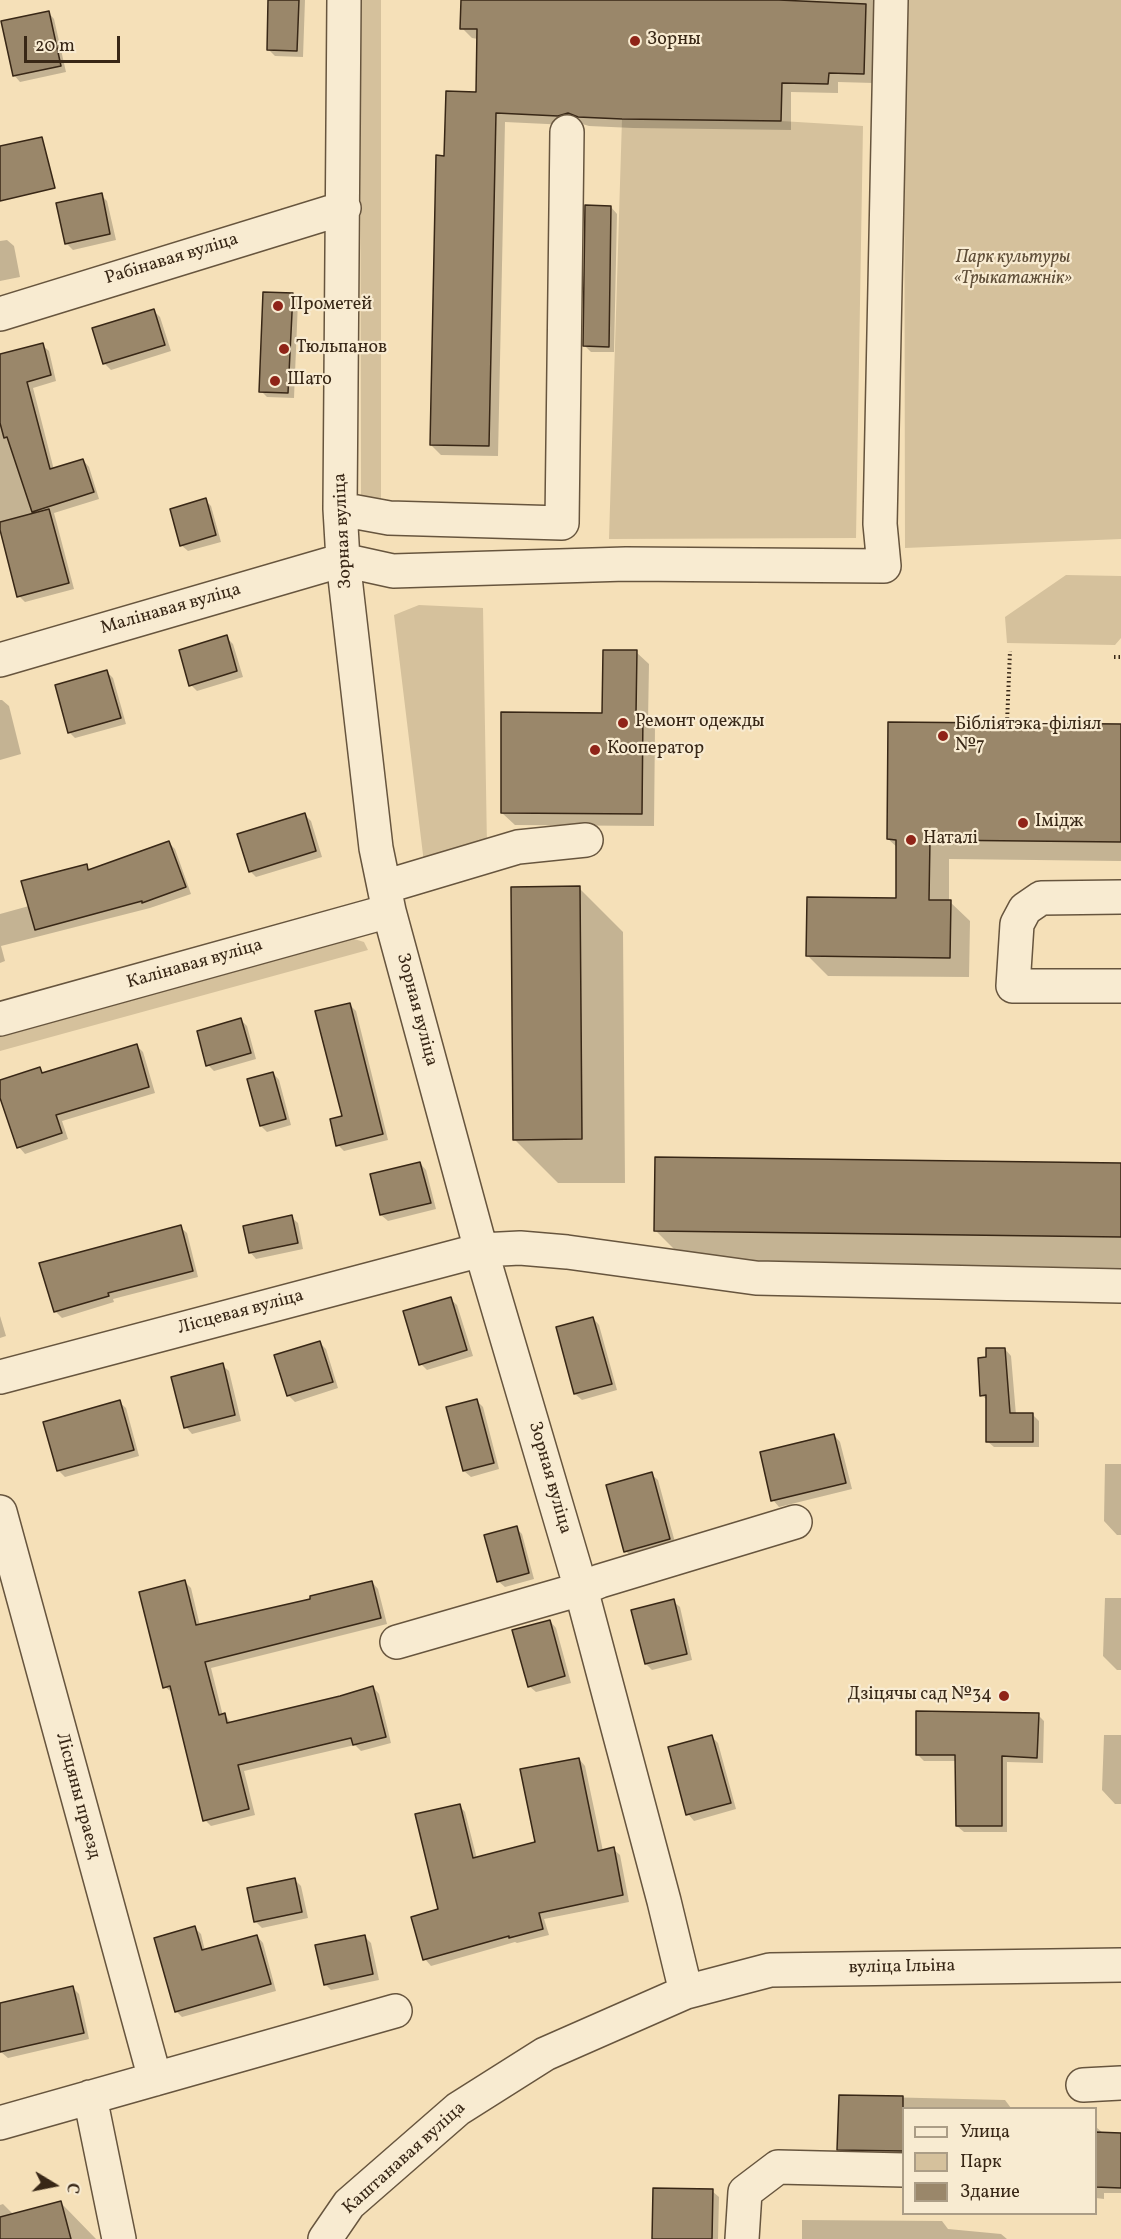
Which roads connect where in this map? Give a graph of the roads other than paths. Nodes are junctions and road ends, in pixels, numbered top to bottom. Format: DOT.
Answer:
graph roads {
  1 [pos="344,0"];
  2 [pos="891,0"];
  3 [pos="567,132"];
  4 [pos="344,208"];
  5 [pos="0,314"];
  6 [pos="340,509"];
  7 [pos="343,560"];
  8 [pos="0,660"];
  9 [pos="586,840"];
  10 [pos="1121,897"];
  11 [pos="386,899"];
  12 [pos="1121,986"];
  13 [pos="0,1019"];
  14 [pos="481,1250"];
  15 [pos="1121,1286"];
  16 [pos="0,1377"];
  17 [pos="0,1512"];
  18 [pos="795,1522"];
  19 [pos="581,1589"];
  20 [pos="398,1642"];
  21 [pos="1121,1965"];
  22 [pos="686,1992"];
  23 [pos="395,2011"];
  24 [pos="154,2079"];
  25 [pos="1121,2083"];
  26 [pos="1083,2085"];
  27 [pos="90,2097"];
  28 [pos="0,2123"];
  29 [pos="902,2170"];
  30 [pos="119,2239"];
  31 [pos="325,2239"];
  32 [pos="742,2239"];
  1 -- 4 [label="street, Зорная вуліца"];
  2 -- 7 [label="street"];
  3 -- 6 [label="street"];
  4 -- 5 [label="street, Рабінавая вуліца"];
  4 -- 6 [label="street, Зорная вуліца"];
  6 -- 7 [label="street, Зорная вуліца"];
  7 -- 8 [label="street, Малінавая вуліца"];
  7 -- 11 [label="street, Зорная вуліца"];
  9 -- 11 [label="street, Калінавая вуліца"];
  10 -- 12 [label="street"];
  11 -- 13 [label="street, Калінавая вуліца"];
  11 -- 14 [label="street, Зорная вуліца"];
  14 -- 15 [label="street, Лісцевая вуліца"];
  14 -- 16 [label="street, Лісцевая вуліца"];
  14 -- 19 [label="street, Зорная вуліца"];
  17 -- 24 [label="street, Лісцяны праезд"];
  18 -- 19 [label="street"];
  19 -- 20 [label="street"];
  19 -- 22 [label="street, Зорная вуліца"];
  21 -- 22 [label="street, вуліца Ільіна"];
  22 -- 31 [label="street, Каштанавая вуліца"];
  23 -- 24 [label="street"];
  24 -- 27 [label="street"];
  25 -- 26 [label="street"];
  27 -- 28 [label="street"];
  27 -- 30 [label="street"];
  29 -- 32 [label="street"];
}
